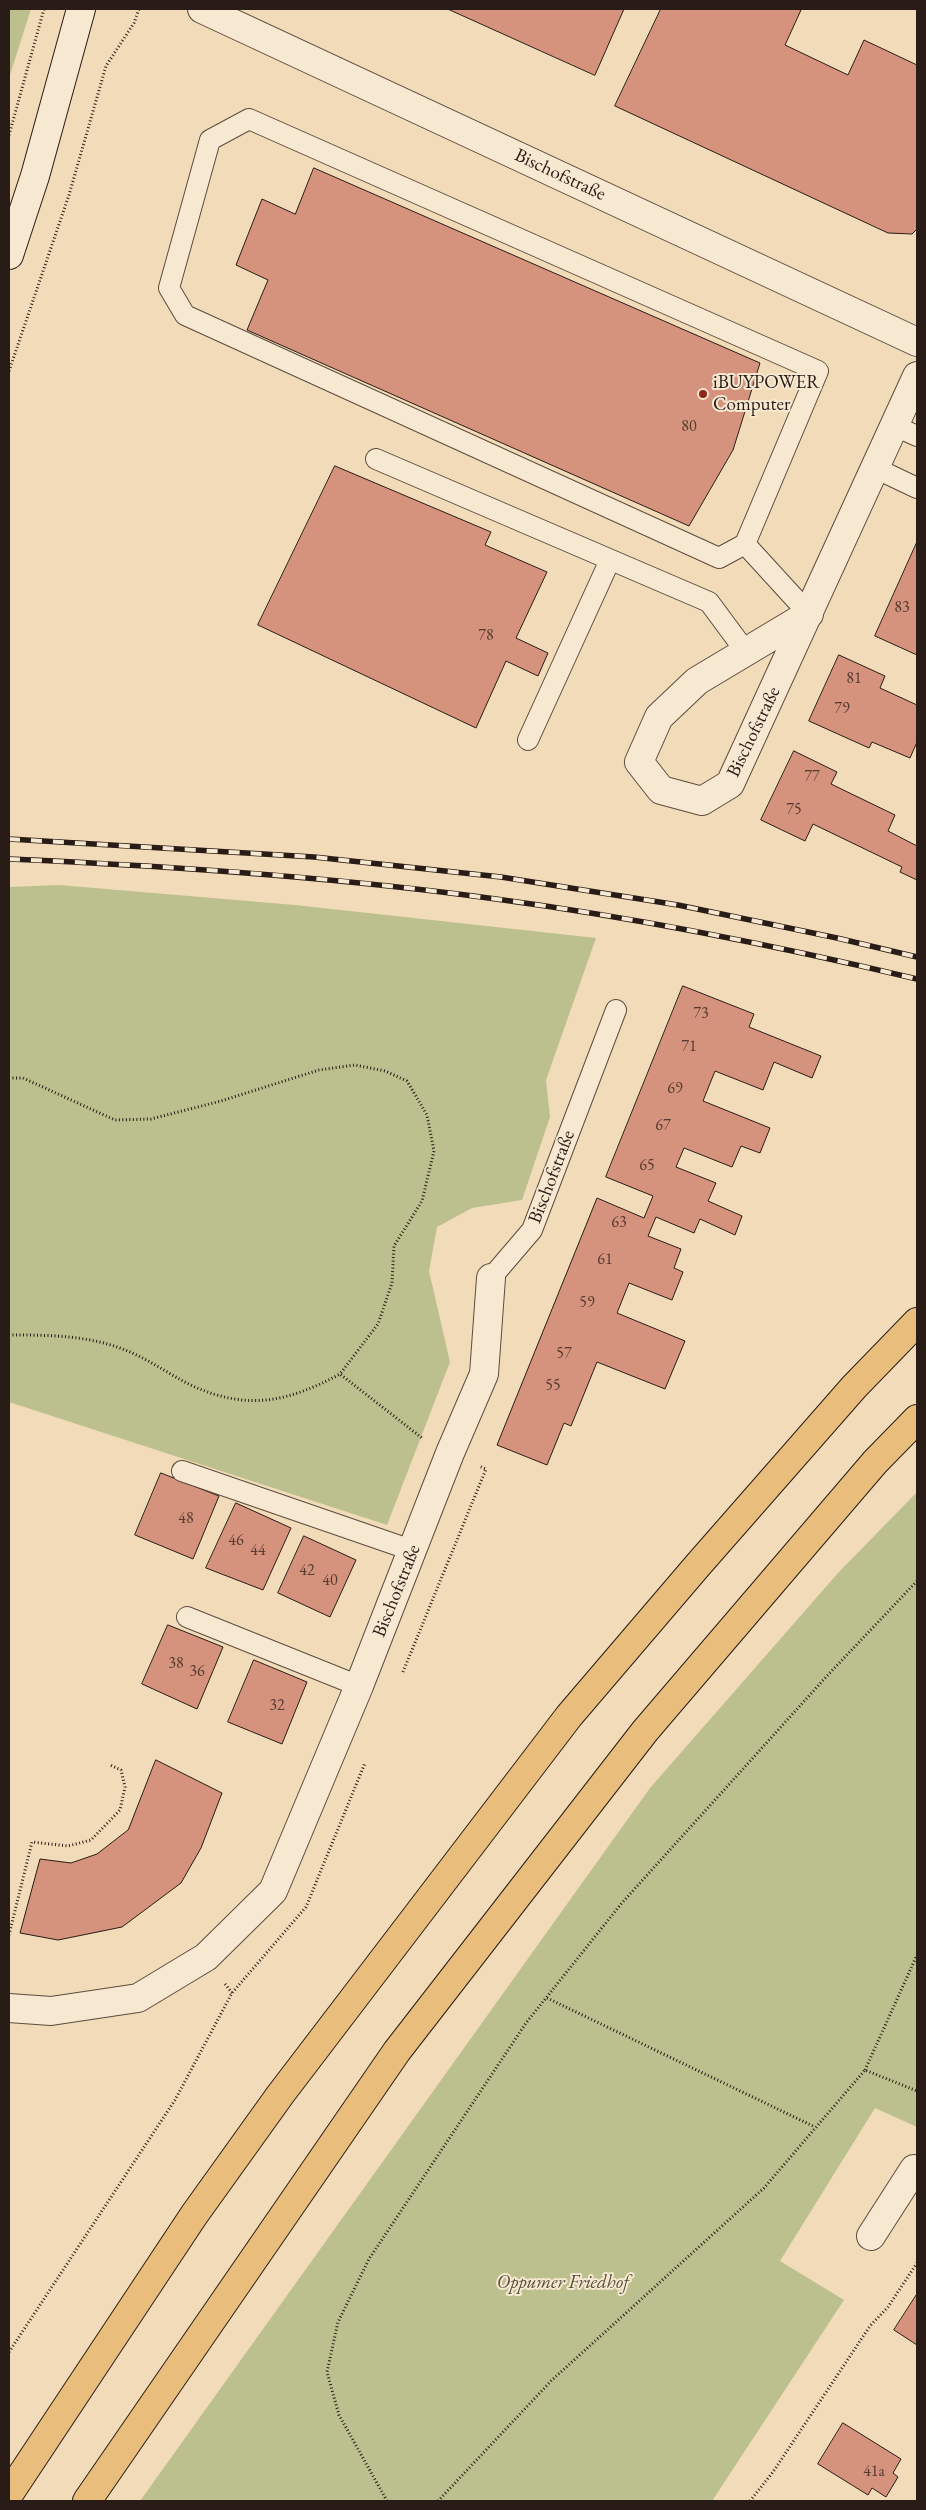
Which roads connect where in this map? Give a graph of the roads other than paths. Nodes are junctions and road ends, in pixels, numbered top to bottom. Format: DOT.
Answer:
graph roads {
  1 [pos="81,9"];
  2 [pos="202,9"];
  3 [pos="9,255"];
  4 [pos="917,342"];
  5 [pos="917,376"];
  6 [pos="906,431"];
  7 [pos="376,459"];
  8 [pos="876,468"];
  9 [pos="917,488"];
  10 [pos="745,544"];
  11 [pos="610,560"];
  12 [pos="809,614"];
  13 [pos="746,652"];
  14 [pos="528,740"];
  15 [pos="616,1010"];
  16 [pos="491,1278"];
  17 [pos="917,1322"];
  18 [pos="917,1419"];
  19 [pos="182,1471"];
  20 [pos="414,1551"];
  21 [pos="186,1617"];
  22 [pos="359,1686"];
  23 [pos="9,2008"];
  24 [pos="917,2170"];
  25 [pos="871,2236"];
  26 [pos="9,2494"];
  27 [pos="87,2501"];
  1 -- 3 [label="street"];
  2 -- 4 [label="street, Bischofstraße"];
  5 -- 6 [label="street, Bischofstraße"];
  6 -- 8 [label="street, Bischofstraße"];
  7 -- 11 [label="lane"];
  8 -- 9 [label="lane"];
  8 -- 12 [label="street, Bischofstraße"];
  10 -- 10 [label="lane"];
  10 -- 12 [label="lane"];
  11 -- 13 [label="lane"];
  11 -- 14 [label="lane"];
  12 -- 13 [label="street, Bischofstraße"];
  12 -- 13 [label="street, Bischofstraße"];
  15 -- 16 [label="lane, Bischofstraße"];
  16 -- 20 [label="street, Bischofstraße"];
  17 -- 26 [label="highway"];
  18 -- 27 [label="highway"];
  19 -- 20 [label="lane"];
  20 -- 22 [label="street, Bischofstraße"];
  21 -- 22 [label="lane"];
  22 -- 23 [label="street, Bischofstraße"];
  24 -- 25 [label="street"];
}
